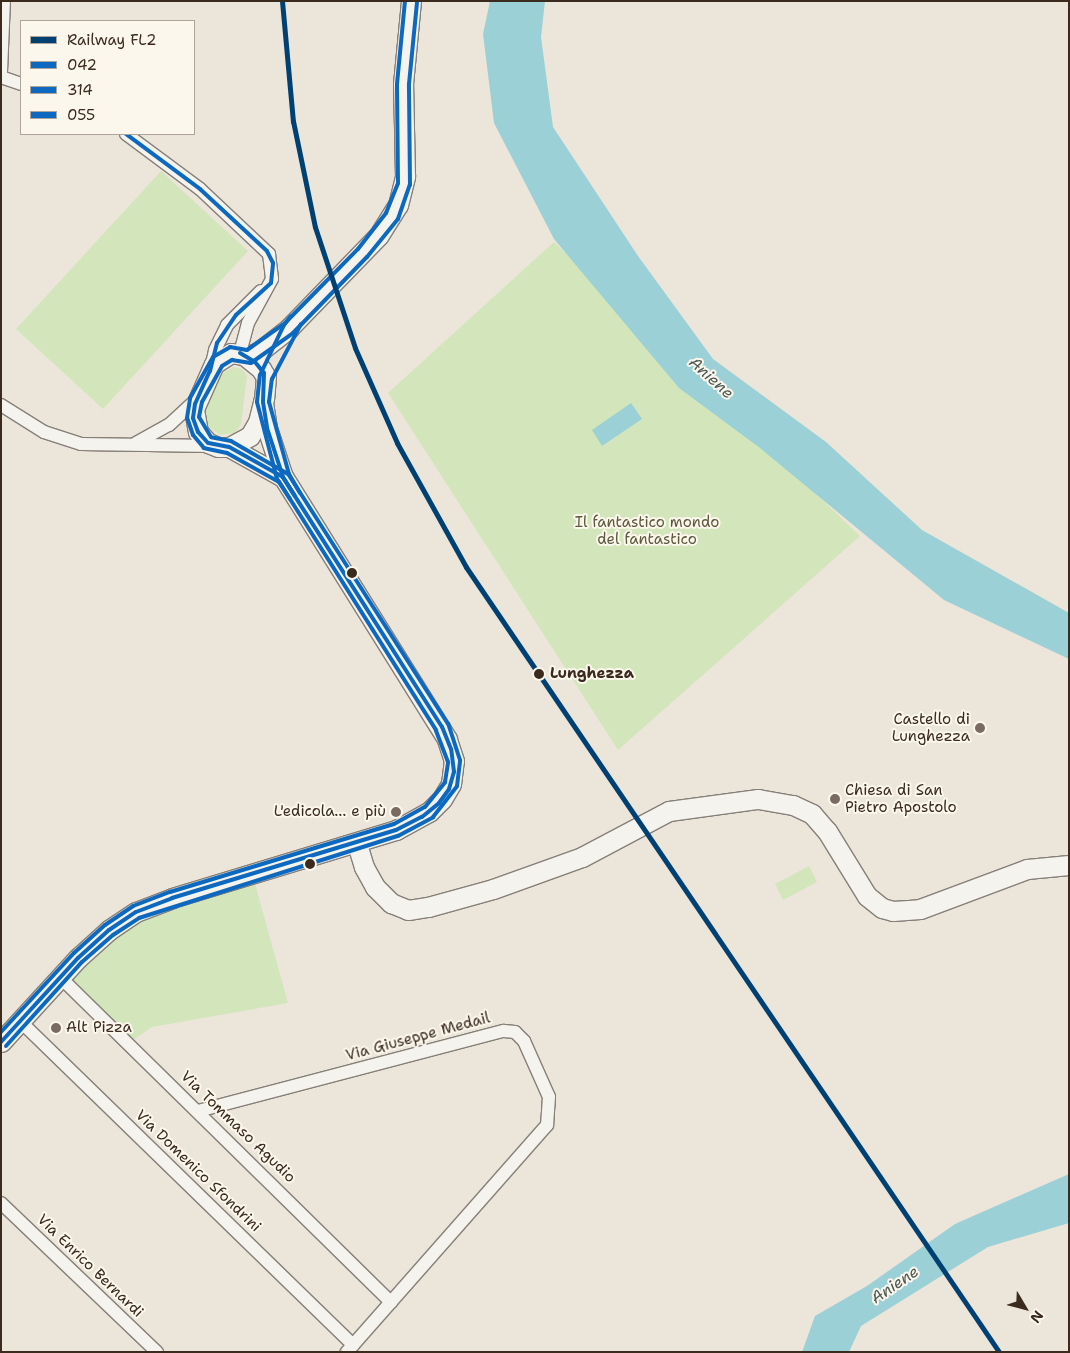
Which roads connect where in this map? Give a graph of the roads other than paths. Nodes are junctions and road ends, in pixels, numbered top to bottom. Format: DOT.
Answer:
graph roads {
  1 [pos="4,1"];
  2 [pos="412,1"];
  3 [pos="1,72"];
  4 [pos="1,77"];
  5 [pos="20,84"];
  6 [pos="127,135"];
  7 [pos="271,283"];
  8 [pos="289,328"];
  9 [pos="244,355"];
  10 [pos="210,371"];
  11 [pos="266,377"];
  12 [pos="196,400"];
  13 [pos="263,402"];
  14 [pos="1,405"];
  15 [pos="129,446"];
  16 [pos="224,447"];
  17 [pos="283,477"];
  18 [pos="357,844"];
  19 [pos="1069,865"];
  20 [pos="60,977"];
  21 [pos="20,1021"];
  22 [pos="1,1042"];
  23 [pos="198,1111"];
  24 [pos="1,1204"];
  25 [pos="391,1302"];
  26 [pos="350,1348"];
  27 [pos="157,1352"];
  1 -- 3 [label="street"];
  2 -- 8 [label="street"];
  4 -- 5 [label="street"];
  6 -- 7 [label="street"];
  7 -- 9 [label="street"];
  7 -- 10 [label="street"];
  8 -- 9 [label="street"];
  8 -- 11 [label="street"];
  9 -- 10 [label="street"];
  9 -- 11 [label="street"];
  10 -- 12 [label="street"];
  11 -- 13 [label="street"];
  12 -- 15 [label="street"];
  12 -- 16 [label="street"];
  13 -- 16 [label="street"];
  13 -- 17 [label="street"];
  14 -- 15 [label="street"];
  15 -- 16 [label="street"];
  16 -- 17 [label="street"];
  17 -- 18 [label="street"];
  18 -- 19 [label="street"];
  18 -- 20 [label="street"];
  20 -- 21 [label="street"];
  20 -- 23 [label="street, Via Tommaso Agudio"];
  21 -- 22 [label="street"];
  21 -- 26 [label="street, Via Domenico Sfondrini"];
  23 -- 25 [label="street, Via Tommaso Agudio"];
  23 -- 25 [label="street, Via Giuseppe Medail"];
  24 -- 27 [label="street, Via Enrico Bernardi"];
  25 -- 26 [label="street, Via Giuseppe Medail"];
}
